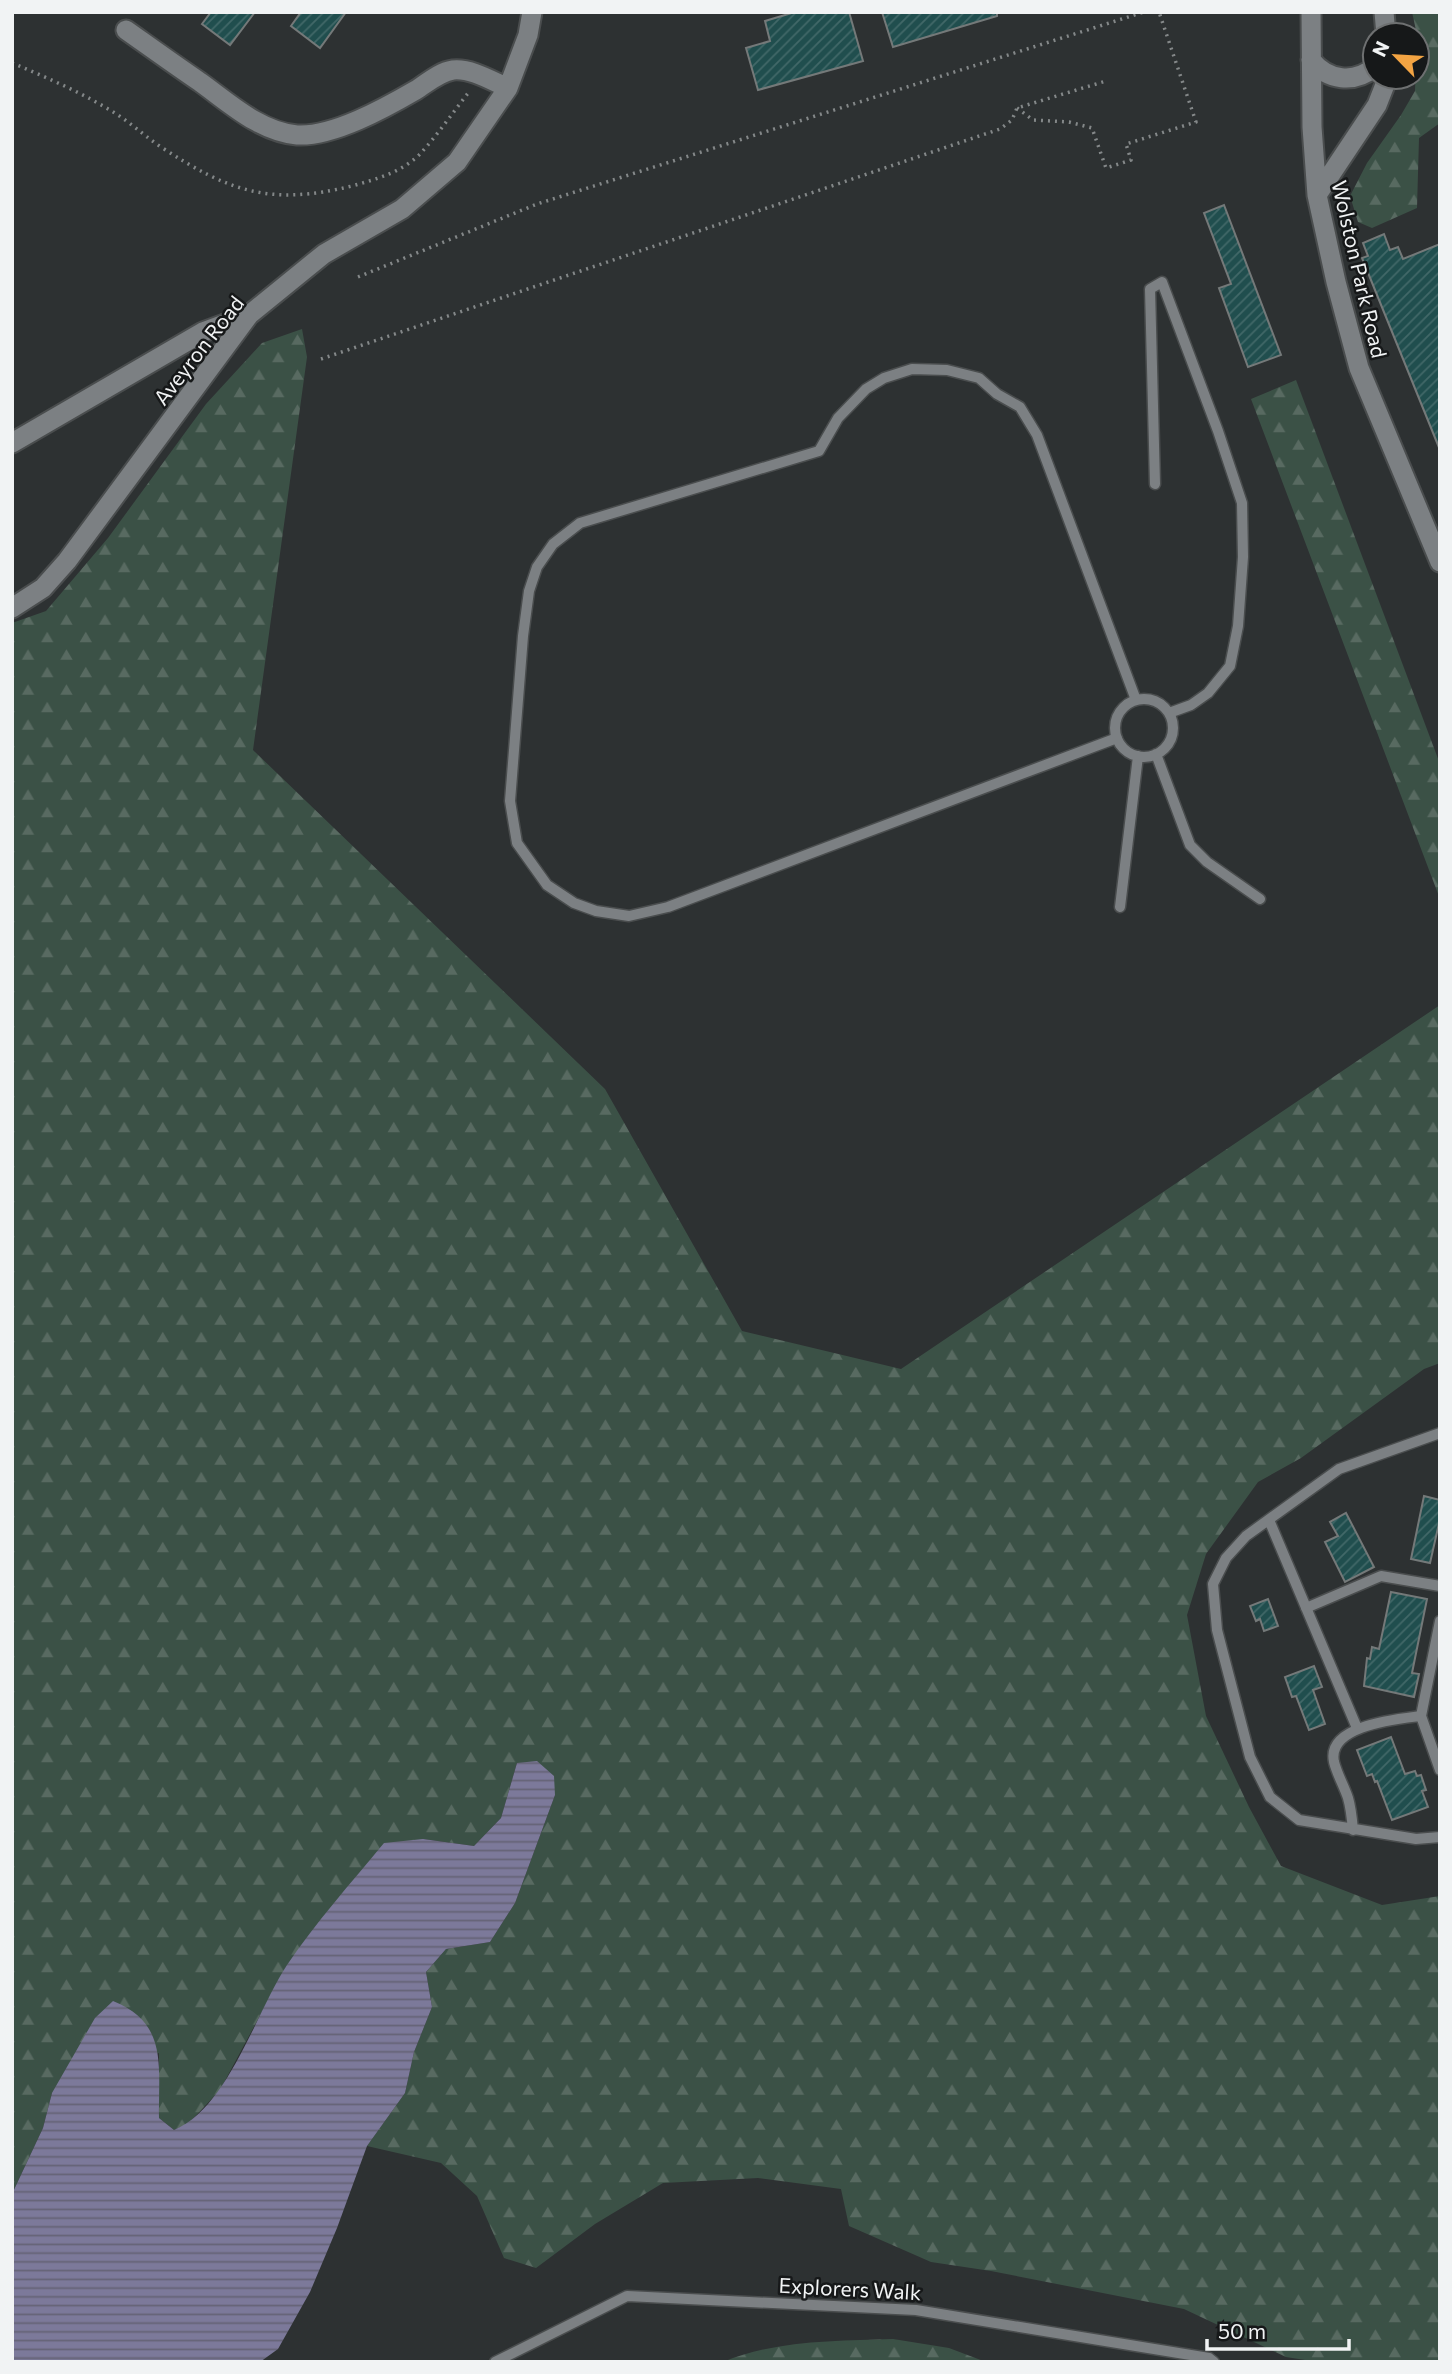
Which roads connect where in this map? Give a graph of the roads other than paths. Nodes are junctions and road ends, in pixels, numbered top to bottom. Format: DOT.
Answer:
graph roads {
  1 [pos="532,12"];
  2 [pos="1311,12"];
  3 [pos="125,30"];
  4 [pos="1311,60"];
  5 [pos="1361,76"];
  6 [pos="508,88"];
  7 [pos="1382,91"];
  8 [pos="1317,195"];
  9 [pos="250,315"];
  10 [pos="12,443"];
  11 [pos="1155,484"];
  12 [pos="1440,562"];
  13 [pos="12,608"];
  14 [pos="1136,700"];
  15 [pos="1169,713"];
  16 [pos="1117,738"];
  17 [pos="1156,754"];
  18 [pos="1138,756"];
  19 [pos="1260,899"];
  20 [pos="1120,907"];
  21 [pos="1440,1433"];
  22 [pos="1269,1520"];
  23 [pos="1440,1586"];
  24 [pos="1306,1608"];
  25 [pos="1440,1621"];
  26 [pos="1422,1716"];
  27 [pos="1357,1728"];
  28 [pos="1440,1770"];
  29 [pos="1353,1830"];
  30 [pos="1440,1837"];
  31 [pos="495,2362"];
  32 [pos="1214,2362"];
  1 -- 6 [label="street, Aveyron Road"];
  2 -- 4 [label="street, Wolston Park Road"];
  3 -- 6 [label="street"];
  4 -- 5 [label="street"];
  4 -- 8 [label="street, Wolston Park Road"];
  6 -- 9 [label="street, Aveyron Road"];
  7 -- 8 [label="street"];
  8 -- 12 [label="street, Wolston Park Road"];
  9 -- 10 [label="street"];
  9 -- 13 [label="street, Aveyron Road"];
  11 -- 15 [label="lane"];
  14 -- 15 [label="lane"];
  14 -- 16 [label="lane"];
  14 -- 16 [label="lane"];
  15 -- 17 [label="lane"];
  16 -- 18 [label="lane"];
  17 -- 18 [label="lane"];
  17 -- 19 [label="lane"];
  18 -- 20 [label="lane"];
  21 -- 22 [label="lane"];
  22 -- 24 [label="lane"];
  22 -- 29 [label="lane"];
  23 -- 24 [label="lane"];
  24 -- 27 [label="lane"];
  25 -- 26 [label="lane"];
  26 -- 27 [label="lane"];
  26 -- 28 [label="lane"];
  27 -- 29 [label="lane"];
  29 -- 30 [label="lane"];
  31 -- 32 [label="lane, Explorers Walk"];
}
